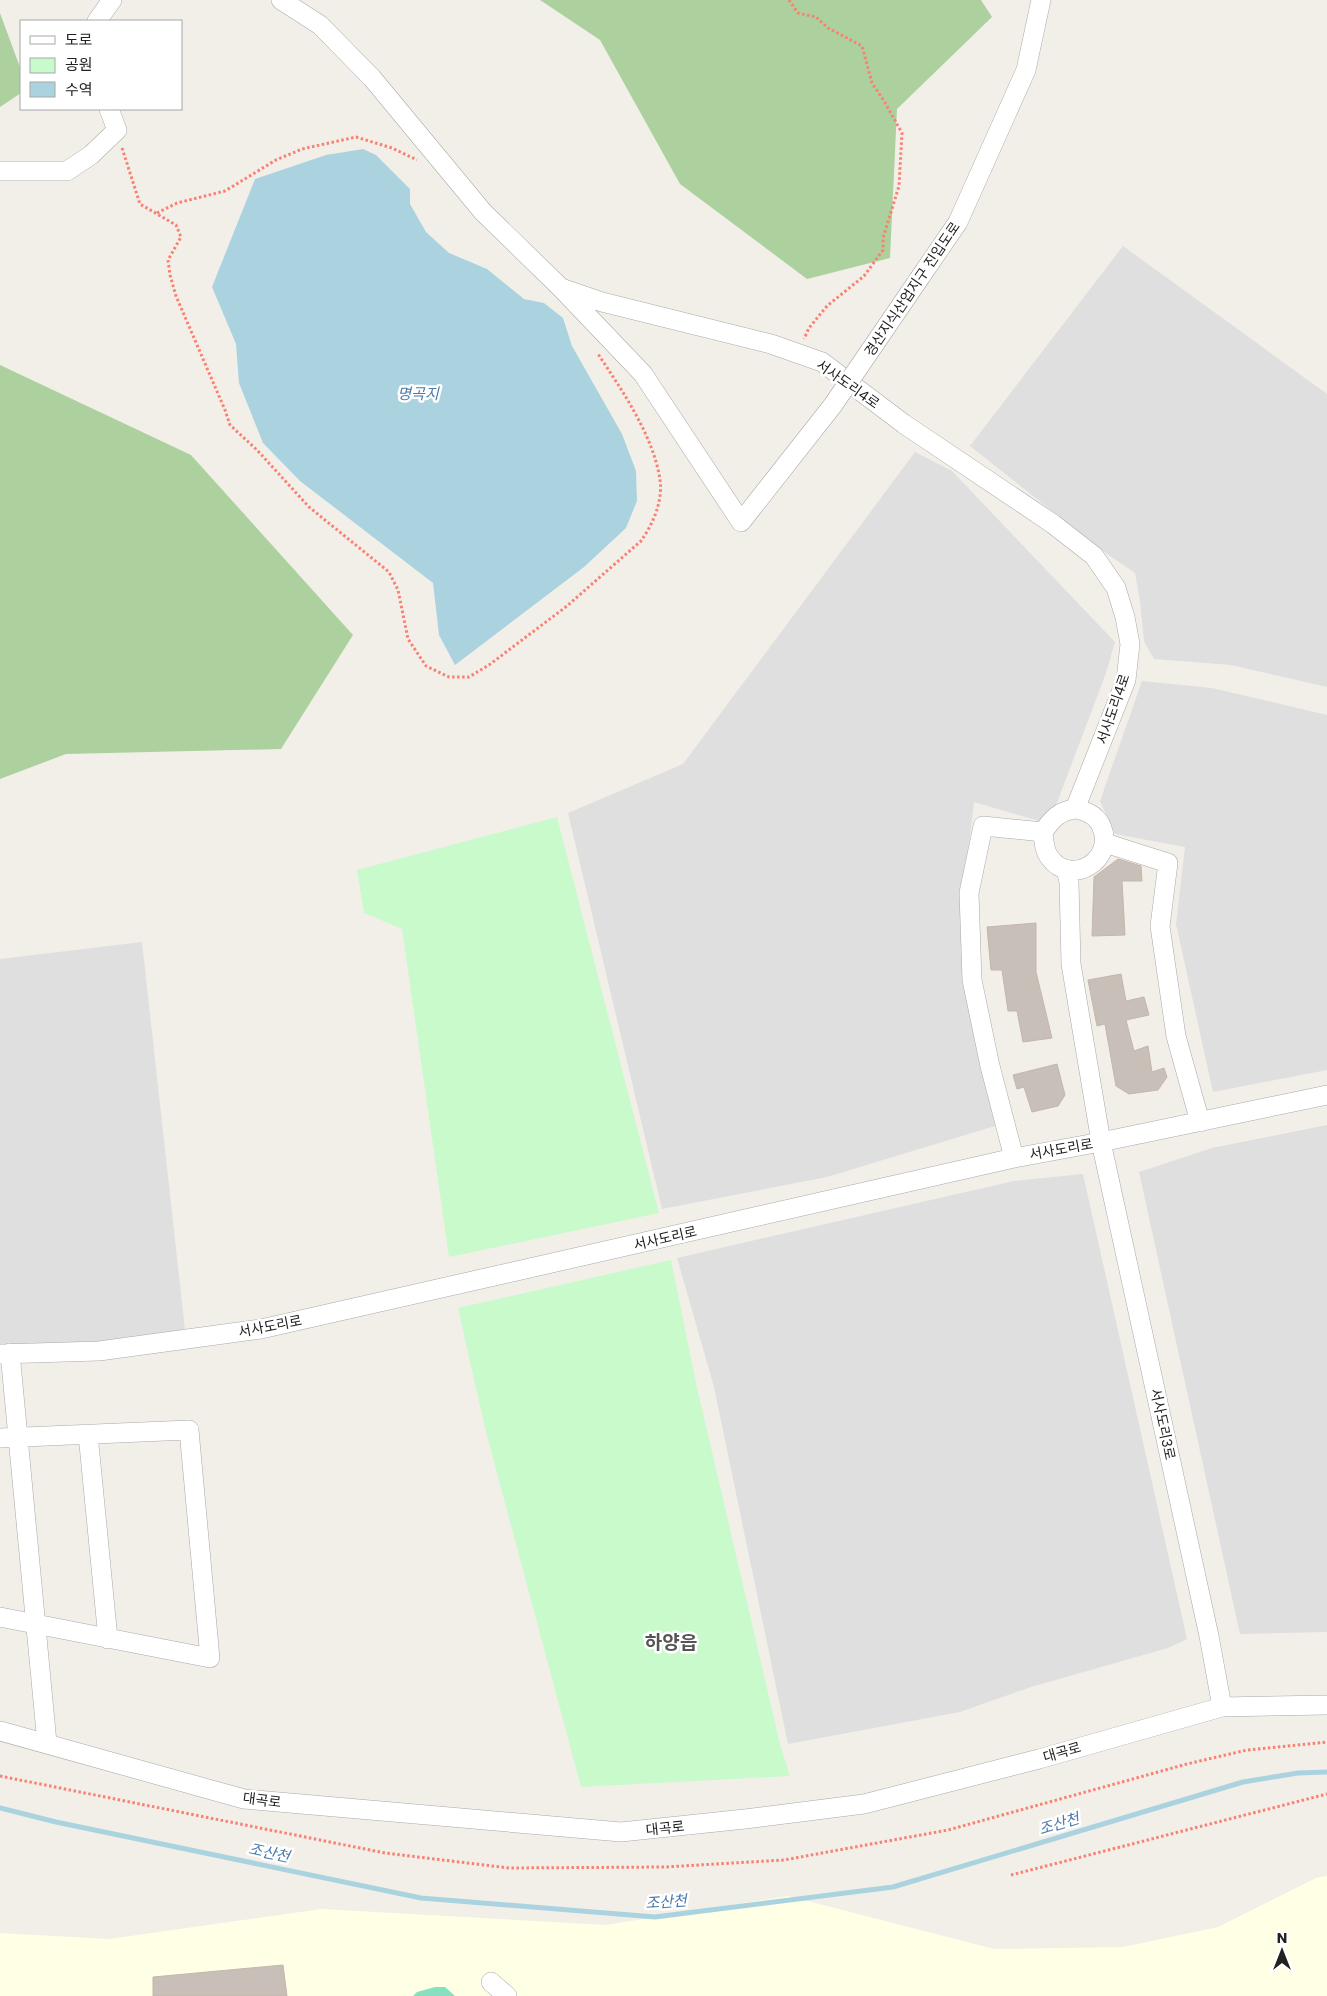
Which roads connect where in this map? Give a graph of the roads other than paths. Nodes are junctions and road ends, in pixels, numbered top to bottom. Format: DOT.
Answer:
graph roads {
  1 [pos="112,0"];
  2 [pos="281,0"];
  3 [pos="1042,0"];
  4 [pos="98,20"];
  5 [pos="109,110"];
  6 [pos="0,171"];
  7 [pos="562,288"];
  8 [pos="1075,809"];
  9 [pos="1043,832"];
  10 [pos="1105,843"];
  11 [pos="1066,869"];
  12 [pos="1327,1095"];
  13 [pos="1200,1122"];
  14 [pos="1101,1142"];
  15 [pos="1014,1158"];
  16 [pos="5,1354"];
  17 [pos="88,1434"];
  18 [pos="9,1437"];
  19 [pos="0,1617"];
  20 [pos="36,1626"];
  21 [pos="108,1639"];
  22 [pos="1327,1705"];
  23 [pos="1222,1707"];
  24 [pos="0,1731"];
  25 [pos="47,1743"];
  26 [pos="491,1982"];
  27 [pos="507,1996"];
  1 -- 4 [label="street"];
  2 -- 7 [label="street"];
  3 -- 7 [label="street, 경산지식산업지구 진입도로, bridge"];
  5 -- 6 [label="street"];
  7 -- 8 [label="street, 서사도리4로"];
  8 -- 9 [label="street"];
  8 -- 10 [label="street"];
  9 -- 11 [label="street"];
  9 -- 15 [label="street"];
  10 -- 11 [label="street"];
  10 -- 13 [label="street"];
  11 -- 14 [label="street"];
  12 -- 13 [label="street, 서사도리로"];
  13 -- 14 [label="street, 서사도리로"];
  14 -- 15 [label="street, 서사도리로"];
  14 -- 23 [label="street, 서사도리3로"];
  15 -- 16 [label="street, 서사도리로"];
  16 -- 18 [label="street"];
  17 -- 18 [label="street"];
  17 -- 21 [label="street"];
  17 -- 21 [label="street"];
  18 -- 20 [label="street"];
  19 -- 20 [label="street"];
  20 -- 21 [label="street"];
  20 -- 25 [label="street"];
  22 -- 23 [label="street, 대곡로"];
  23 -- 25 [label="street, 대곡로"];
  24 -- 25 [label="street, 대곡로"];
  26 -- 27 [label="street"];
}
